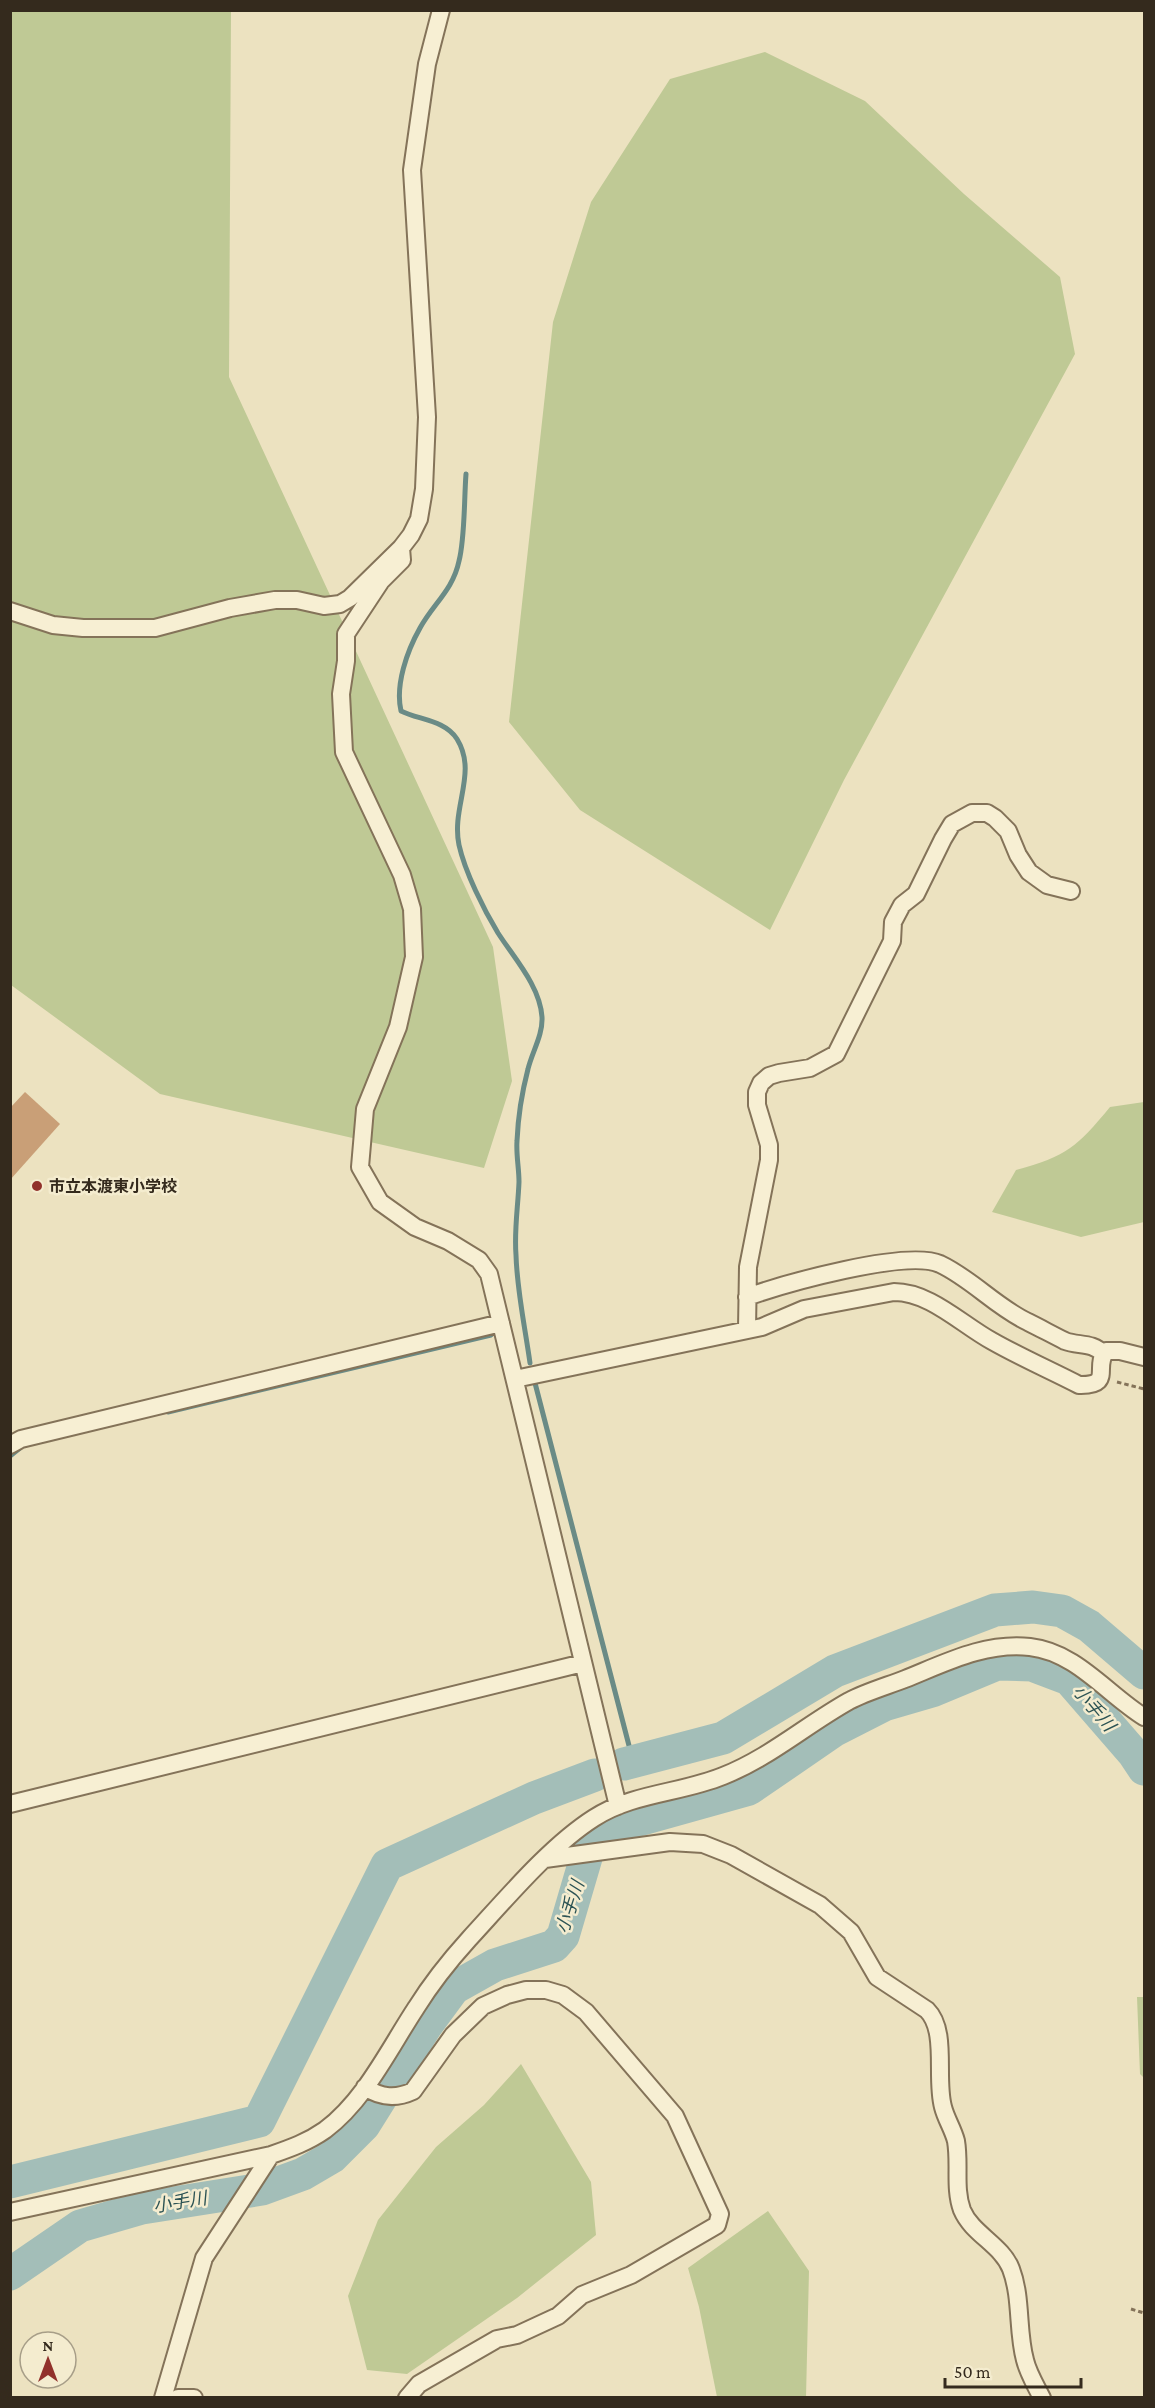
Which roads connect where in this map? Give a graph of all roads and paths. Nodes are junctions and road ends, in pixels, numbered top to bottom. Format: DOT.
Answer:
graph roads {
  1 [pos="441,10"];
  2 [pos="401,548"];
  3 [pos="10,611"];
  4 [pos="1071,891"];
  5 [pos="747,1297"];
  6 [pos="501,1323"];
  7 [pos="747,1329"];
  8 [pos="1103,1354"];
  9 [pos="1144,1357"];
  10 [pos="514,1379"];
  11 [pos="1100,1380"];
  12 [pos="1144,1389"];
  13 [pos="10,1445"];
  14 [pos="583,1663"];
  15 [pos="1144,1717"];
  16 [pos="10,1804"];
  17 [pos="618,1806"];
  18 [pos="545,1860"];
  19 [pos="375,2092"];
  20 [pos="271,2155"];
  21 [pos="10,2212"];
  22 [pos="1131,2308"];
  23 [pos="1144,2313"];
  24 [pos="163,2397"];
  25 [pos="178,2397"];
  26 [pos="194,2397"];
  27 [pos="407,2397"];
  28 [pos="1042,2397"];
  1 -- 2 [label="street"];
  2 -- 3 [label="street"];
  2 -- 6 [label="street"];
  4 -- 5 [label="street"];
  5 -- 7 [label="street"];
  5 -- 8 [label="street"];
  6 -- 10 [label="street"];
  6 -- 13 [label="street"];
  7 -- 10 [label="street"];
  7 -- 11 [label="street"];
  8 -- 9 [label="street"];
  8 -- 11 [label="street"];
  10 -- 14 [label="street"];
  11 -- 12 [label="path"];
  14 -- 16 [label="street"];
  14 -- 17 [label="street"];
  15 -- 17 [label="street"];
  17 -- 18 [label="street"];
  18 -- 19 [label="street"];
  18 -- 28 [label="street"];
  19 -- 20 [label="street"];
  19 -- 27 [label="street"];
  20 -- 21 [label="street"];
  20 -- 24 [label="street"];
  22 -- 23 [label="path"];
  25 -- 26 [label="street"];
}
